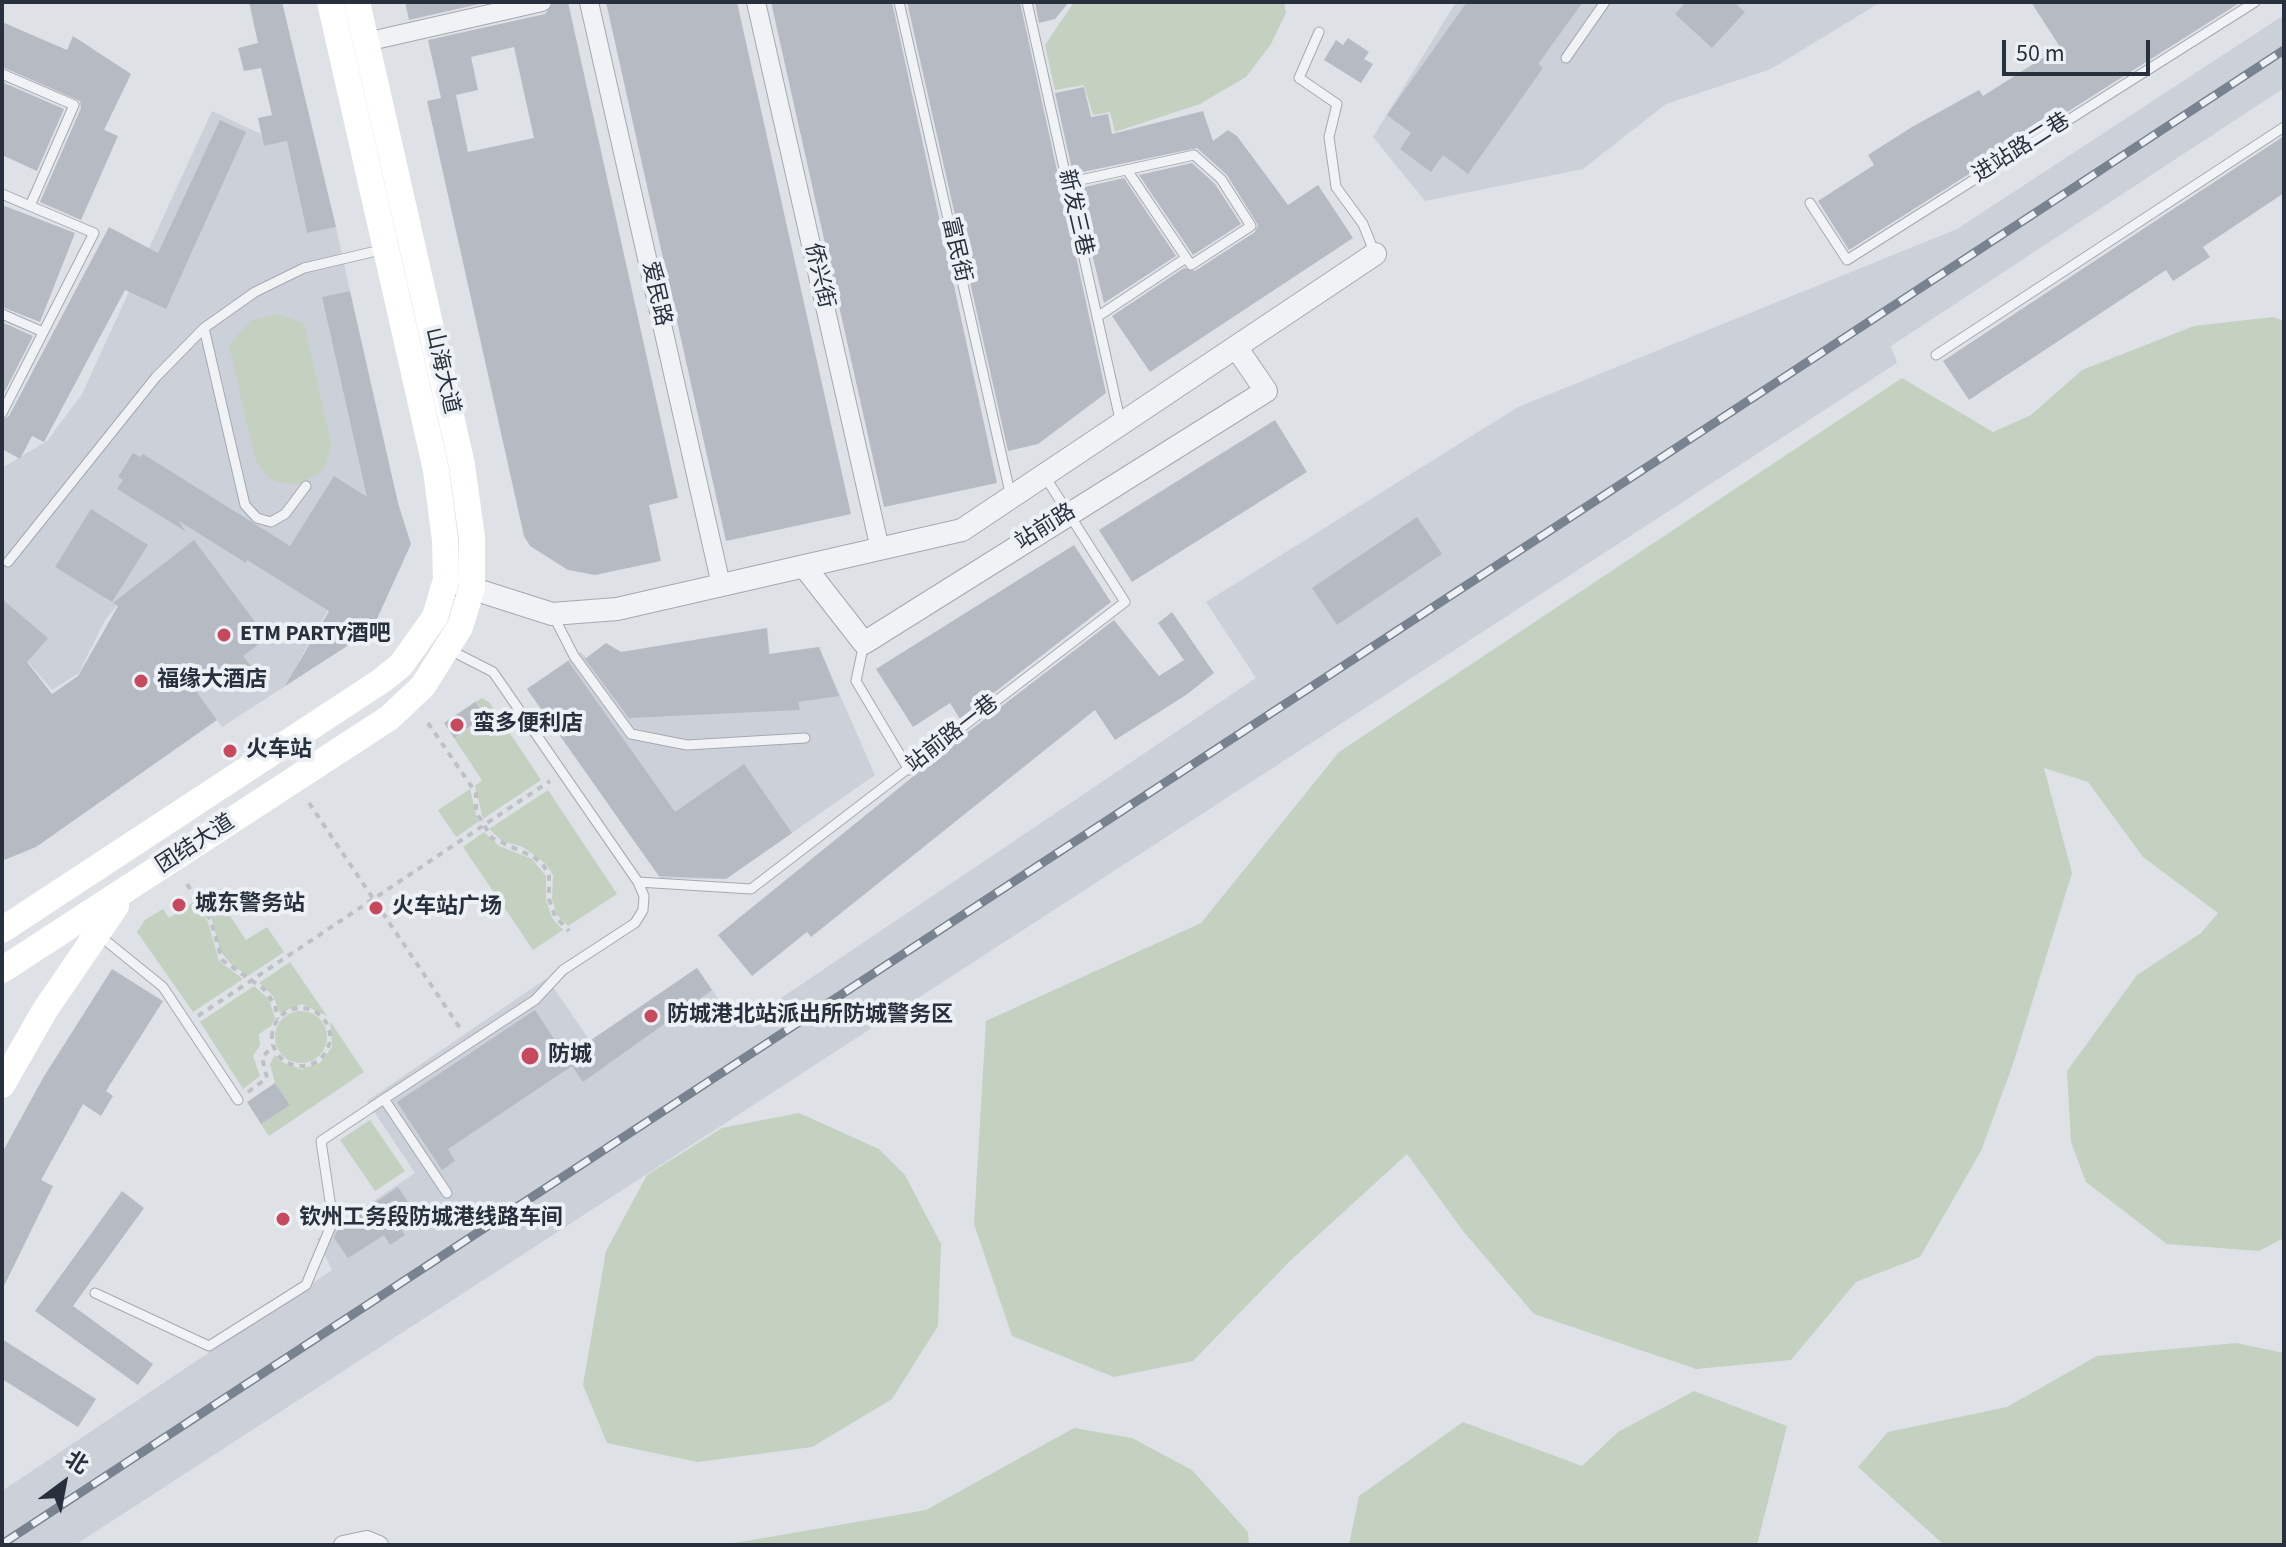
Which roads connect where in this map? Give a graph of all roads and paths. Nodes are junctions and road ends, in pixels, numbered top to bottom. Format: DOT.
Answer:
graph roads {
  1 [pos="330,2"];
  2 [pos="357,2"];
  3 [pos="542,2"];
  4 [pos="589,2"];
  5 [pos="756,2"];
  6 [pos="899,2"];
  7 [pos="1027,2"];
  8 [pos="1605,2"];
  9 [pos="2255,2"];
  10 [pos="1319,32"];
  11 [pos="366,42"];
  12 [pos="1566,58"];
  13 [pos="2,74"];
  14 [pos="2284,127"];
  15 [pos="1127,170"];
  16 [pos="1067,183"];
  17 [pos="2,194"];
  18 [pos="1810,203"];
  19 [pos="30,206"];
  20 [pos="412,243"];
  21 [pos="386,249"];
  22 [pos="1375,254"];
  23 [pos="1186,258"];
  24 [pos="2,314"];
  25 [pos="1097,317"];
  26 [pos="204,328"];
  27 [pos="43,332"];
  28 [pos="1236,347"];
  29 [pos="1936,355"];
  30 [pos="2,413"];
  31 [pos="1121,424"];
  32 [pos="1044,475"];
  33 [pos="306,486"];
  34 [pos="1011,497"];
  35 [pos="1069,514"];
  36 [pos="880,549"];
  37 [pos="8,562"];
  38 [pos="804,566"];
  39 [pos="446,580"];
  40 [pos="721,585"];
  41 [pos="472,588"];
  42 [pos="552,614"];
  43 [pos="425,636"];
  44 [pos="864,643"];
  45 [pos="449,649"];
  46 [pos="369,689"];
  47 [pos="389,718"];
  48 [pos="428,723"];
  49 [pos="805,738"];
  50 [pos="909,770"];
  51 [pos="563,773"];
  52 [pos="309,803"];
  53 [pos="483,826"];
  54 [pos="638,882"];
  55 [pos="187,884"];
  56 [pos="374,899"];
  57 [pos="90,925"];
  58 [pos="2,930"];
  59 [pos="569,931"];
  60 [pos="2,970"];
  61 [pos="251,981"];
  62 [pos="332,1016"];
  63 [pos="278,1019"];
  64 [pos="326,1020"];
  65 [pos="187,1023"];
  66 [pos="470,1043"];
  67 [pos="273,1045"];
  68 [pos="2,1085"];
  69 [pos="384,1099"];
  70 [pos="238,1100"];
  71 [pos="447,1193"];
  72 [pos="95,1293"];
  73 [pos="343,1545"];
  74 [pos="379,1545"];
  1 -- 21 [label="main road, 山海大道"];
  2 -- 11 [label="main road, 山海大道"];
  3 -- 11 [label="street"];
  4 -- 40 [label="street, 爱民路"];
  5 -- 36 [label="street, 侨兴街"];
  6 -- 34 [label="lane, 富民街"];
  7 -- 16 [label="lane, 新发三巷"];
  8 -- 12 [label="lane"];
  9 -- 18 [label="lane, 进站路二巷"];
  10 -- 22 [label="lane"];
  11 -- 20 [label="main road, 山海大道"];
  13 -- 19 [label="lane"];
  14 -- 29 [label="lane"];
  15 -- 16 [label="lane"];
  15 -- 23 [label="lane"];
  15 -- 23 [label="lane"];
  16 -- 25 [label="lane, 新发三巷"];
  17 -- 19 [label="lane"];
  19 -- 27 [label="lane"];
  20 -- 21 [label="lane"];
  20 -- 41 [label="main road, 山海大道"];
  21 -- 26 [label="lane"];
  21 -- 39 [label="main road, 山海大道"];
  22 -- 28 [label="street, 站前路"];
  23 -- 25 [label="lane"];
  24 -- 27 [label="lane"];
  25 -- 31 [label="lane, 新发三巷"];
  26 -- 33 [label="lane"];
  26 -- 37 [label="lane"];
  27 -- 30 [label="lane"];
  28 -- 31 [label="street, 站前路"];
  28 -- 35 [label="street, 站前路"];
  31 -- 32 [label="street, 站前路"];
  32 -- 34 [label="street, 站前路"];
  32 -- 35 [label="lane, 站前路一巷"];
  34 -- 36 [label="street, 站前路"];
  35 -- 44 [label="street, 站前路"];
  35 -- 50 [label="lane, 站前路一巷"];
  36 -- 38 [label="street, 站前路"];
  38 -- 40 [label="street, 站前路"];
  38 -- 44 [label="street"];
  39 -- 41 [label="street, 站前路"];
  39 -- 43 [label="main road, 山海大道"];
  40 -- 42 [label="street, 站前路"];
  41 -- 42 [label="street, 站前路"];
  41 -- 45 [label="main road, 山海大道"];
  42 -- 49 [label="lane"];
  43 -- 45 [label="lane"];
  43 -- 46 [label="main road, 山海大道"];
  44 -- 50 [label="lane"];
  45 -- 47 [label="main road, 山海大道"];
  45 -- 51 [label="lane"];
  46 -- 58 [label="main road, 团结大道"];
  47 -- 57 [label="main road, 团结大道"];
  48 -- 53 [label="path"];
  50 -- 54 [label="lane, 站前路一巷"];
  51 -- 53 [label="path"];
  51 -- 54 [label="lane"];
  52 -- 56 [label="path"];
  53 -- 56 [label="path"];
  53 -- 59 [label="path"];
  54 -- 66 [label="lane"];
  55 -- 61 [label="path"];
  56 -- 61 [label="path"];
  56 -- 66 [label="path"];
  57 -- 60 [label="main road"];
  57 -- 65 [label="lane"];
  57 -- 68 [label="main road"];
  61 -- 63 [label="path"];
  61 -- 65 [label="path"];
  62 -- 64 [label="path"];
  63 -- 64 [label="path"];
  63 -- 67 [label="path"];
  64 -- 67 [label="path"];
  65 -- 70 [label="lane"];
  66 -- 69 [label="lane"];
  67 -- 70 [label="path"];
  69 -- 71 [label="lane"];
  69 -- 72 [label="lane"];
  73 -- 74 [label="street"];
}
